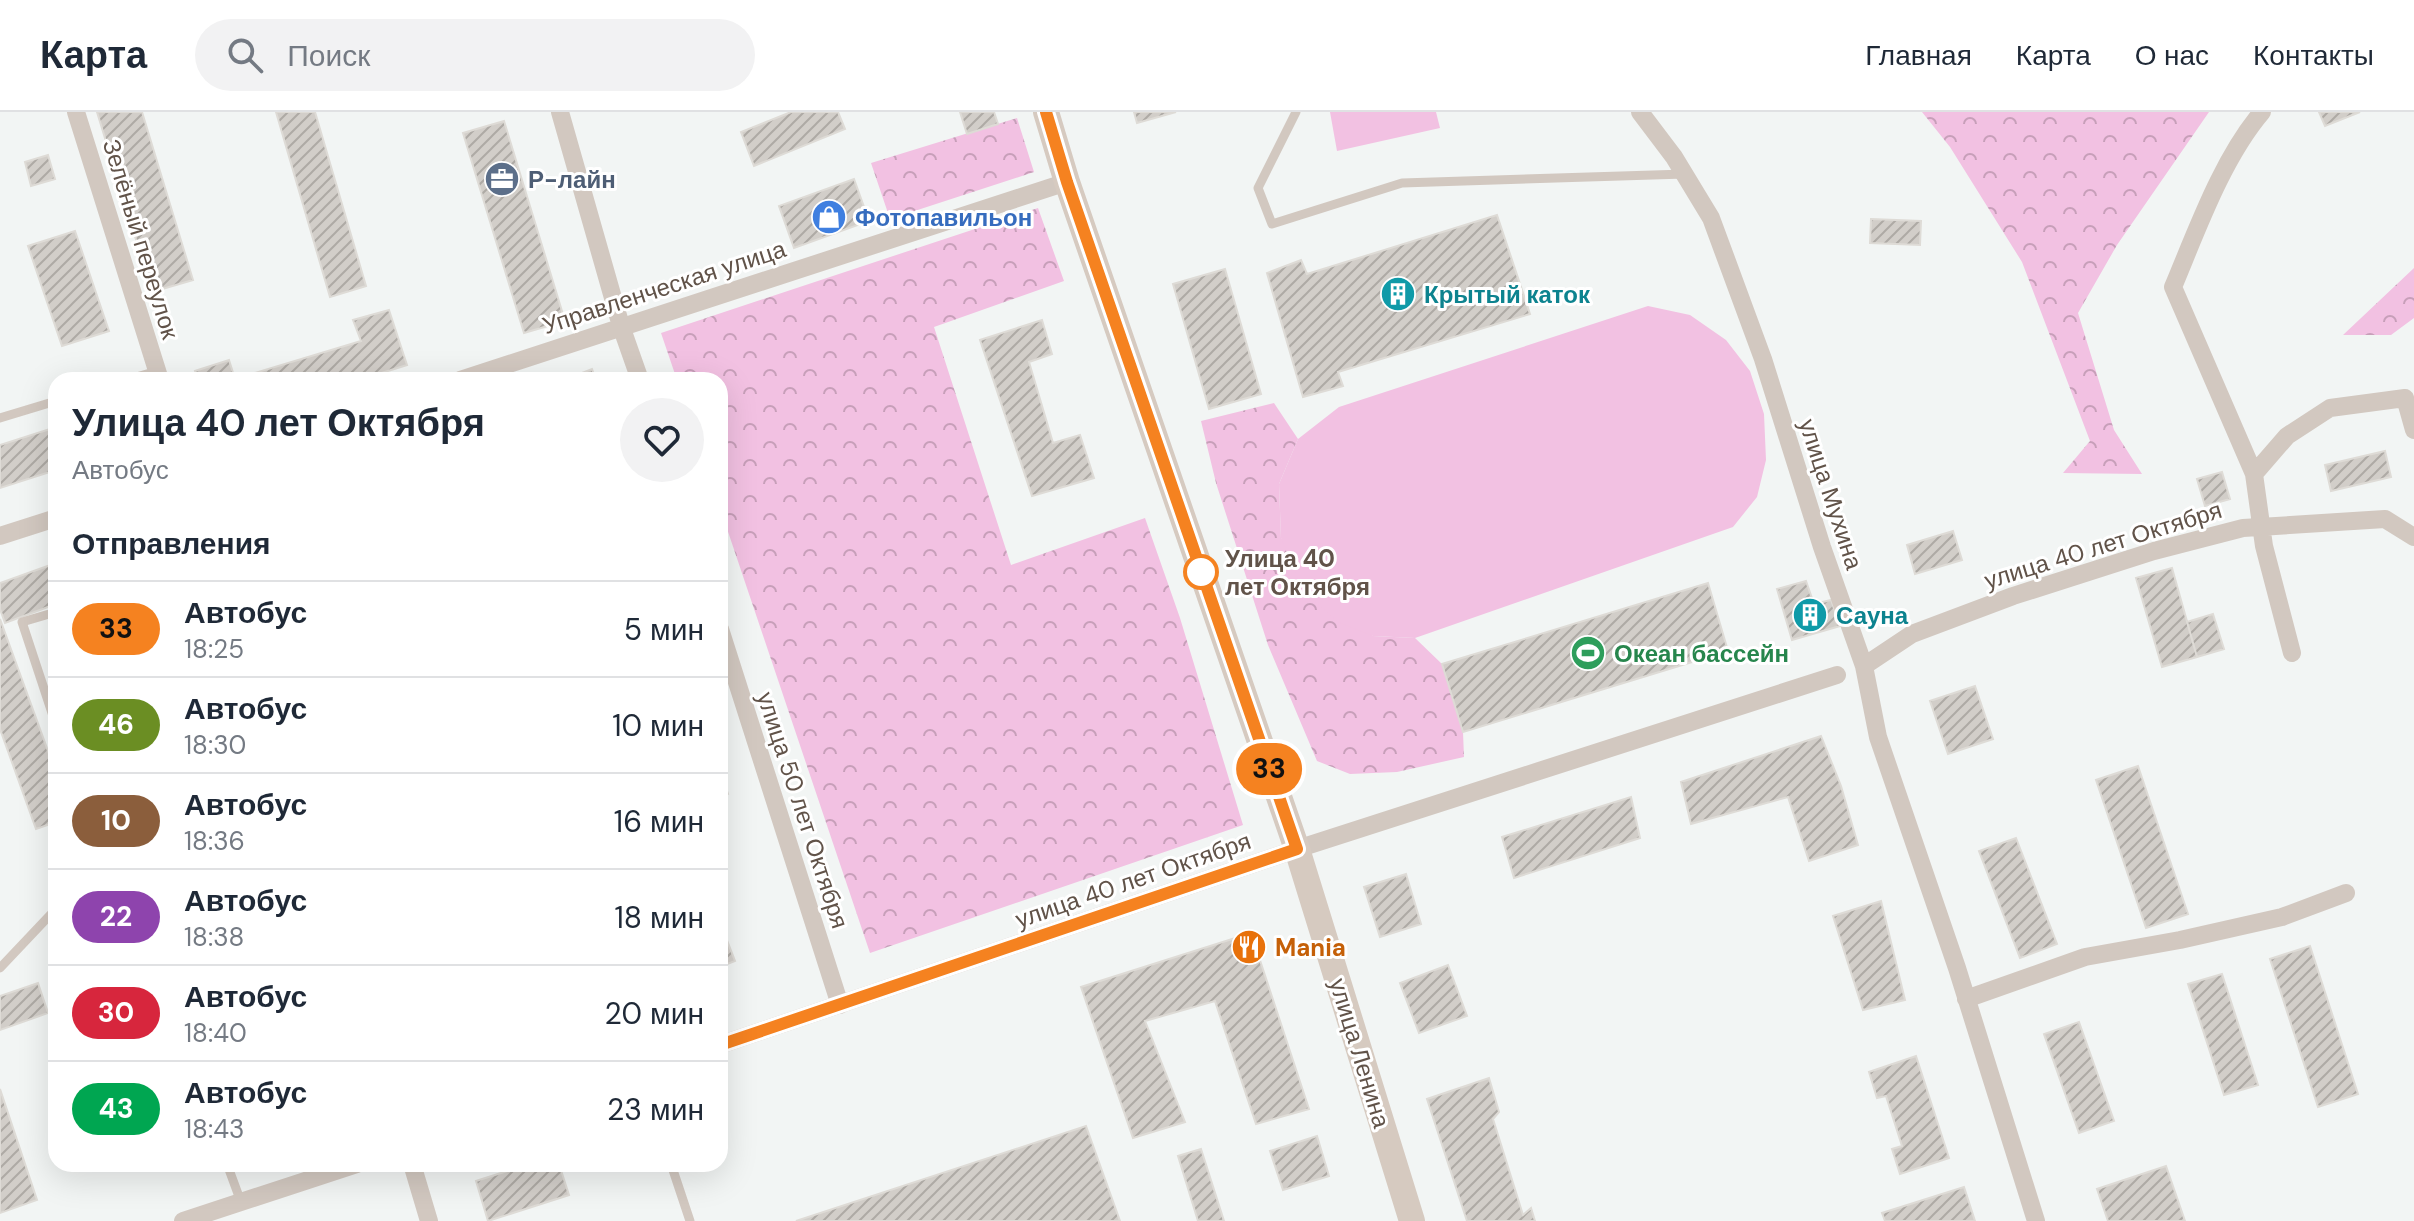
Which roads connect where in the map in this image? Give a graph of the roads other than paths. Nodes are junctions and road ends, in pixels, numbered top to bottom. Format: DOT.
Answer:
graph roads {
  1 [pos="76,112"];
  2 [pos="560,112"];
  3 [pos="1046,112"];
  4 [pos="1296,112"];
  5 [pos="1640,112"];
  6 [pos="2262,112"];
  7 [pos="1685,174"];
  8 [pos="1067,182"];
  9 [pos="621,326"];
  10 [pos="158,372"];
  11 [pos="484,372"];
  12 [pos="637,372"];
  13 [pos="48,403"];
  14 [pos="0,418"];
  15 [pos="2414,430"];
  16 [pos="2254,474"];
  17 [pos="48,521"];
  18 [pos="2261,526"];
  19 [pos="0,536"];
  20 [pos="2414,537"];
  21 [pos="48,614"];
  22 [pos="2292,653"];
  23 [pos="728,654"];
  24 [pos="1864,666"];
  25 [pos="1837,675"];
  26 [pos="48,701"];
  27 [pos="1297,849"];
  28 [pos="2346,893"];
  29 [pos="48,917"];
  30 [pos="0,968"];
  31 [pos="1966,999"];
  32 [pos="840,1005"];
  33 [pos="728,1042"];
  34 [pos="230,1172"];
  35 [pos="333,1172"];
  36 [pos="414,1172"];
  37 [pos="674,1172"];
  38 [pos="241,1202"];
  39 [pos="183,1221"];
  40 [pos="429,1221"];
  41 [pos="690,1221"];
  42 [pos="1412,1221"];
  43 [pos="2036,1221"];
  1 -- 10 [label="street, Зелёный переулок"];
  2 -- 9 [label="street"];
  3 -- 8 [label="main road, улица Ленина"];
  4 -- 7 [label="lane"];
  5 -- 7 [label="street, улица Мухина"];
  6 -- 16 [label="street"];
  7 -- 24 [label="street, улица Мухина"];
  8 -- 9 [label="street, Управленческая улица"];
  8 -- 27 [label="main road, улица Ленина"];
  9 -- 11 [label="street, Управленческая улица"];
  9 -- 12 [label="street"];
  13 -- 14 [label="lane"];
  15 -- 16 [label="street"];
  16 -- 18 [label="street"];
  17 -- 19 [label="street"];
  18 -- 20 [label="street, улица 40 лет Октября"];
  18 -- 22 [label="street"];
  18 -- 24 [label="street, улица 40 лет Октября"];
  21 -- 26 [label="lane"];
  23 -- 32 [label="street, улица 50 лет Октября"];
  24 -- 31 [label="street, улица Мухина"];
  25 -- 27 [label="street, улица 40 лет Октября"];
  27 -- 32 [label="street, улица 40 лет Октября"];
  27 -- 42 [label="main road, улица Ленина"];
  28 -- 31 [label="street"];
  29 -- 30 [label="lane"];
  31 -- 43 [label="street, улица Мухина"];
  32 -- 33 [label="street, улица 40 лет Октября"];
  34 -- 38 [label="lane"];
  35 -- 38 [label="street"];
  36 -- 40 [label="street"];
  37 -- 41 [label="lane"];
  38 -- 39 [label="street"];
}
